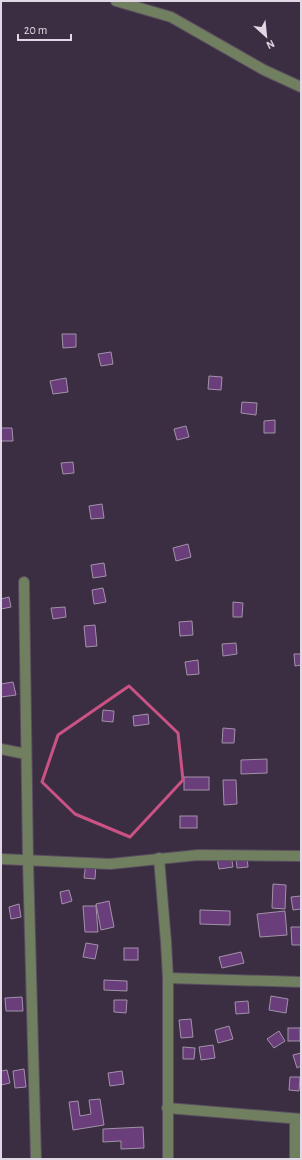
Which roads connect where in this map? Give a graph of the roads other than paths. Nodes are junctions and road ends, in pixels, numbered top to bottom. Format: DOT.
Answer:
graph roads {
  1 [pos="116,1"];
  2 [pos="301,87"];
  3 [pos="24,582"];
  4 [pos="1,749"];
  5 [pos="26,754"];
  6 [pos="301,856"];
  7 [pos="159,858"];
  8 [pos="1,859"];
  9 [pos="28,860"];
  10 [pos="168,978"];
  11 [pos="301,982"];
  12 [pos="168,1108"];
  13 [pos="298,1119"];
  14 [pos="36,1159"];
  15 [pos="168,1159"];
  16 [pos="295,1159"];
  1 -- 2 [label="street"];
  3 -- 5 [label="street"];
  4 -- 5 [label="street"];
  5 -- 9 [label="street"];
  6 -- 7 [label="street"];
  7 -- 9 [label="street"];
  7 -- 10 [label="street"];
  8 -- 9 [label="street"];
  9 -- 14 [label="street"];
  10 -- 11 [label="street"];
  10 -- 12 [label="street"];
  12 -- 13 [label="street"];
  12 -- 15 [label="street"];
  13 -- 16 [label="street"];
}
